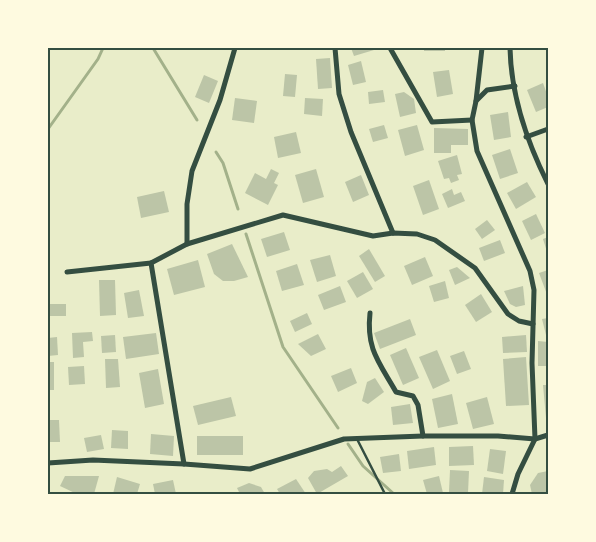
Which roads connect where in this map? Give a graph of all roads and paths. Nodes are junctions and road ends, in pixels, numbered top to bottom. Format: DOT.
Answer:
graph roads {
  1 [pos="235,48"];
  2 [pos="335,48"];
  3 [pos="390,48"];
  4 [pos="482,48"];
  5 [pos="510,48"];
  6 [pos="515,86"];
  7 [pos="476,101"];
  8 [pos="472,120"];
  9 [pos="548,129"];
  10 [pos="526,137"];
  11 [pos="548,184"];
  12 [pos="393,233"];
  13 [pos="187,244"];
  14 [pos="151,263"];
  15 [pos="67,272"];
  16 [pos="370,313"];
  17 [pos="533,324"];
  18 [pos="548,435"];
  19 [pos="423,436"];
  20 [pos="357,439"];
  21 [pos="535,439"];
  22 [pos="48,463"];
  23 [pos="184,464"];
  24 [pos="385,494"];
  25 [pos="512,494"];
  1 -- 13 [label="street"];
  2 -- 12 [label="street"];
  3 -- 8 [label="street"];
  4 -- 7 [label="street"];
  5 -- 6 [label="street"];
  6 -- 7 [label="street"];
  6 -- 10 [label="street"];
  7 -- 8 [label="street"];
  8 -- 17 [label="street"];
  9 -- 10 [label="street"];
  10 -- 11 [label="street"];
  12 -- 13 [label="street"];
  12 -- 17 [label="street"];
  13 -- 14 [label="street"];
  14 -- 15 [label="street"];
  14 -- 23 [label="street"];
  16 -- 19 [label="street"];
  17 -- 21 [label="street"];
  18 -- 21 [label="street"];
  19 -- 20 [label="street"];
  19 -- 21 [label="street"];
  20 -- 23 [label="street"];
  20 -- 24 [label="lane"];
  21 -- 25 [label="street"];
  22 -- 23 [label="street"];
}
